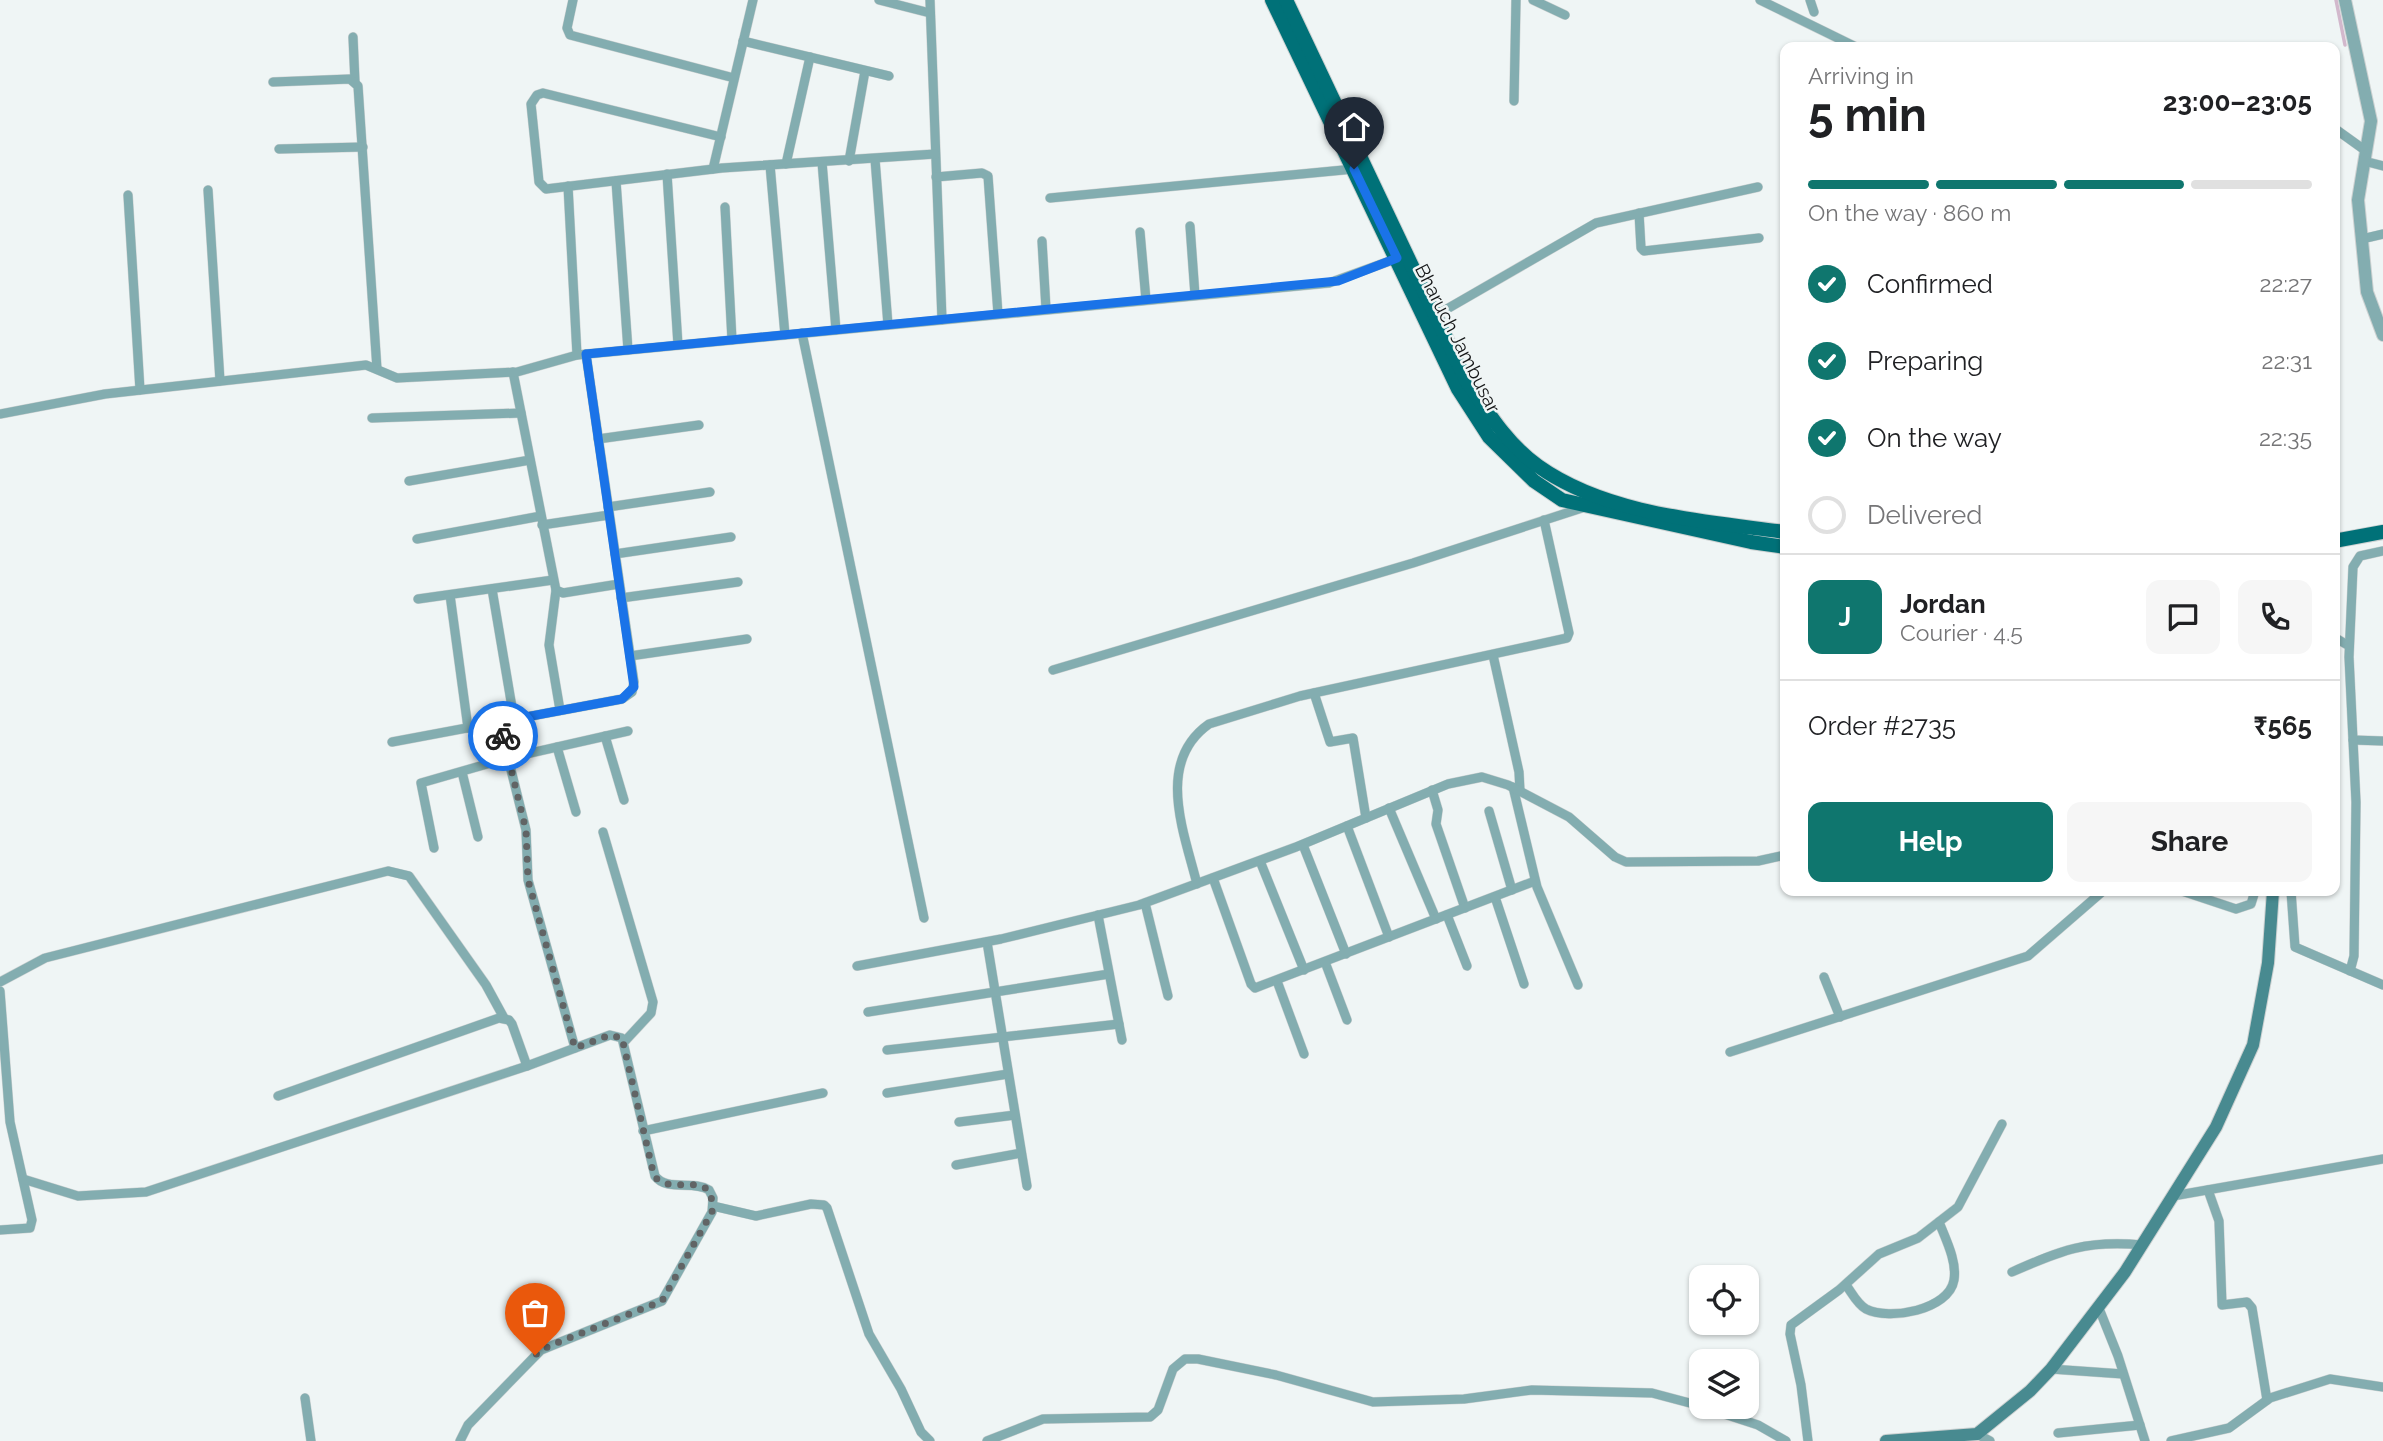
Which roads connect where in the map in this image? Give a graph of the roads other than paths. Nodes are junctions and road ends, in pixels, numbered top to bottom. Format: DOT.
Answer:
graph roads {
  1 [pos="573,0"];
  2 [pos="753,0"];
  3 [pos="879,0"];
  4 [pos="930,0"];
  5 [pos="1272,0"];
  6 [pos="1516,0"];
  7 [pos="1534,0"];
  8 [pos="1760,0"];
  9 [pos="1810,0"];
  10 [pos="2344,0"];
  11 [pos="1285,8"];
  12 [pos="1814,12"];
  13 [pos="930,13"];
  14 [pos="1565,15"];
  15 [pos="353,37"];
  16 [pos="743,41"];
  17 [pos="1846,42"];
  18 [pos="810,57"];
  19 [pos="866,71"];
  20 [pos="889,76"];
  21 [pos="734,78"];
  22 [pos="273,82"];
  23 [pos="355,82"];
  24 [pos="1514,101"];
  25 [pos="2340,133"];
  26 [pos="721,137"];
  27 [pos="363,147"];
  28 [pos="279,149"];
  29 [pos="935,154"];
  30 [pos="2365,156"];
  31 [pos="875,159"];
  32 [pos="849,161"];
  33 [pos="822,162"];
  34 [pos="786,164"];
  35 [pos="770,165"];
  36 [pos="2383,166"];
  37 [pos="713,169"];
  38 [pos="1354,169"];
  39 [pos="667,174"];
  40 [pos="936,177"];
  41 [pos="616,181"];
  42 [pos="568,186"];
  43 [pos="1758,187"];
  44 [pos="208,190"];
  45 [pos="128,195"];
  46 [pos="1050,198"];
  47 [pos="725,207"];
  48 [pos="1639,213"];
  49 [pos="1191,226"];
  50 [pos="1140,232"];
  51 [pos="2383,234"];
  52 [pos="1759,239"];
  53 [pos="2362,239"];
  54 [pos="1042,241"];
  55 [pos="1403,256"];
  56 [pos="1195,295"];
  57 [pos="1146,300"];
  58 [pos="1046,309"];
  59 [pos="998,314"];
  60 [pos="1431,319"];
  61 [pos="942,320"];
  62 [pos="888,325"];
  63 [pos="836,330"];
  64 [pos="802,333"];
  65 [pos="785,335"];
  66 [pos="2383,335"];
  67 [pos="732,340"];
  68 [pos="677,345"];
  69 [pos="628,350"];
  70 [pos="581,355"];
  71 [pos="377,369"];
  72 [pos="513,372"];
  73 [pos="220,381"];
  74 [pos="140,390"];
  75 [pos="521,412"];
  76 [pos="0,414"];
  77 [pos="372,418"];
  78 [pos="699,425"];
  79 [pos="598,439"];
  80 [pos="530,460"];
  81 [pos="409,481"];
  82 [pos="1573,487"];
  83 [pos="710,492"];
  84 [pos="1562,500"];
  85 [pos="1587,506"];
  86 [pos="609,511"];
  87 [pos="1544,520"];
  88 [pos="541,521"];
  89 [pos="1780,531"];
  90 [pos="2383,532"];
  91 [pos="731,537"];
  92 [pos="417,539"];
  93 [pos="2341,540"];
  94 [pos="1780,546"];
  95 [pos="2383,551"];
  96 [pos="615,554"];
  97 [pos="738,582"];
  98 [pos="619,584"];
  99 [pos="554,585"];
  100 [pos="492,589"];
  101 [pos="450,595"];
  102 [pos="621,598"];
  103 [pos="418,599"];
  104 [pos="747,639"];
  105 [pos="2340,641"];
  106 [pos="2349,646"];
  107 [pos="1493,654"];
  108 [pos="630,656"];
  109 [pos="1053,670"];
  110 [pos="1314,692"];
  111 [pos="560,710"];
  112 [pos="514,719"];
  113 [pos="499,722"];
  114 [pos="468,728"];
  115 [pos="628,731"];
  116 [pos="605,736"];
  117 [pos="2353,740"];
  118 [pos="2383,741"];
  119 [pos="392,743"];
  120 [pos="557,747"];
  121 [pos="508,758"];
  122 [pos="462,772"];
  123 [pos="1516,789"];
  124 [pos="1432,790"];
  125 [pos="624,800"];
  126 [pos="1390,808"];
  127 [pos="1489,811"];
  128 [pos="576,812"];
  129 [pos="1366,818"];
  130 [pos="1347,826"];
  131 [pos="603,832"];
  132 [pos="478,838"];
  133 [pos="1303,845"];
  134 [pos="433,848"];
  135 [pos="1780,856"];
  136 [pos="1260,861"];
  137 [pos="1213,878"];
  138 [pos="1535,881"];
  139 [pos="1197,884"];
  140 [pos="1512,890"];
  141 [pos="2097,896"];
  142 [pos="2197,896"];
  143 [pos="2253,896"];
  144 [pos="2273,896"];
  145 [pos="2291,896"];
  146 [pos="1495,897"];
  147 [pos="1145,903"];
  148 [pos="1465,908"];
  149 [pos="1098,915"];
  150 [pos="1447,915"];
  151 [pos="923,918"];
  152 [pos="1436,919"];
  153 [pos="1389,937"];
  154 [pos="987,942"];
  155 [pos="1346,954"];
  156 [pos="1325,962"];
  157 [pos="1467,966"];
  158 [pos="857,967"];
  159 [pos="1304,971"];
  160 [pos="2350,971"];
  161 [pos="1109,974"];
  162 [pos="1824,977"];
  163 [pos="1277,981"];
  164 [pos="0,982"];
  165 [pos="1524,985"];
  166 [pos="1578,985"];
  167 [pos="2383,985"];
  168 [pos="0,991"];
  169 [pos="995,992"];
  170 [pos="1168,996"];
  171 [pos="867,1012"];
  172 [pos="1840,1017"];
  173 [pos="505,1018"];
  174 [pos="1346,1020"];
  175 [pos="1119,1024"];
  176 [pos="1002,1037"];
  177 [pos="1122,1040"];
  178 [pos="625,1041"];
  179 [pos="575,1048"];
  180 [pos="887,1050"];
  181 [pos="1730,1052"];
  182 [pos="1304,1054"];
  183 [pos="527,1066"];
  184 [pos="1008,1074"];
  185 [pos="822,1093"];
  186 [pos="887,1093"];
  187 [pos="278,1096"];
  188 [pos="1014,1115"];
  189 [pos="958,1122"];
  190 [pos="2002,1124"];
  191 [pos="643,1131"];
  192 [pos="1021,1153"];
  193 [pos="2383,1159"];
  194 [pos="956,1165"];
  195 [pos="23,1180"];
  196 [pos="1027,1186"];
  197 [pos="2208,1190"];
  198 [pos="2173,1196"];
  199 [pos="713,1206"];
  200 [pos="1939,1222"];
  201 [pos="0,1230"];
  202 [pos="2142,1245"];
  203 [pos="2012,1272"];
  204 [pos="1846,1285"];
  205 [pos="2098,1306"];
  206 [pos="2051,1369"];
  207 [pos="2123,1374"];
  208 [pos="2383,1387"];
  209 [pos="305,1398"];
  210 [pos="2267,1400"];
  211 [pos="1689,1403"];
  212 [pos="1739,1419"];
  213 [pos="2140,1425"];
  214 [pos="2058,1433"];
  215 [pos="1978,1434"];
  216 [pos="311,1441"];
  217 [pos="460,1441"];
  218 [pos="930,1441"];
  219 [pos="987,1441"];
  220 [pos="1786,1441"];
  221 [pos="1808,1441"];
  222 [pos="1886,1441"];
  223 [pos="1990,1441"];
  224 [pos="2145,1441"];
  225 [pos="2171,1441"];
  1 -- 21 [label="street"];
  2 -- 16 [label="street"];
  3 -- 13 [label="street"];
  4 -- 13 [label="street"];
  5 -- 11 [label="main road, Bharuch Jambusar"];
  6 -- 24 [label="street"];
  7 -- 14 [label="street"];
  8 -- 17 [label="street"];
  9 -- 12 [label="street"];
  10 -- 30 [label="street"];
  11 -- 38 [label="main road, Bharuch Jambusar"];
  11 -- 55 [label="main road, Bharuch Jambusar"];
  13 -- 29 [label="street"];
  15 -- 23 [label="street"];
  16 -- 18 [label="street"];
  16 -- 21 [label="street"];
  18 -- 19 [label="street"];
  18 -- 34 [label="street"];
  19 -- 20 [label="street"];
  19 -- 32 [label="street"];
  21 -- 26 [label="street"];
  22 -- 23 [label="street"];
  23 -- 27 [label="street"];
  25 -- 30 [label="street"];
  26 -- 37 [label="street"];
  26 -- 42 [label="street"];
  27 -- 28 [label="street"];
  27 -- 71 [label="street"];
  29 -- 31 [label="street"];
  29 -- 40 [label="street"];
  30 -- 36 [label="street"];
  30 -- 53 [label="street"];
  31 -- 32 [label="street"];
  31 -- 62 [label="street"];
  32 -- 33 [label="street"];
  33 -- 34 [label="street"];
  33 -- 63 [label="street"];
  34 -- 35 [label="street"];
  35 -- 37 [label="street"];
  35 -- 65 [label="street"];
  37 -- 39 [label="street"];
  38 -- 46 [label="street"];
  38 -- 55 [label="main road, Bharuch Jambusar"];
  39 -- 41 [label="street"];
  39 -- 68 [label="street"];
  40 -- 59 [label="street"];
  40 -- 61 [label="street"];
  41 -- 42 [label="street"];
  41 -- 69 [label="street"];
  42 -- 70 [label="street"];
  43 -- 48 [label="street"];
  44 -- 73 [label="street"];
  45 -- 74 [label="street"];
  47 -- 67 [label="street"];
  48 -- 52 [label="street"];
  48 -- 60 [label="street"];
  49 -- 56 [label="street"];
  50 -- 57 [label="street"];
  51 -- 53 [label="street"];
  53 -- 66 [label="street"];
  54 -- 58 [label="street"];
  55 -- 56 [label="street"];
  55 -- 60 [label="main road, Bharuch Jambusar"];
  56 -- 57 [label="street"];
  57 -- 58 [label="street"];
  58 -- 59 [label="street"];
  59 -- 61 [label="street"];
  60 -- 82 [label="main road, Bharuch Jambusar"];
  60 -- 84 [label="main road, Bharuch Jambusar"];
  61 -- 62 [label="street"];
  62 -- 63 [label="street"];
  63 -- 64 [label="street"];
  64 -- 65 [label="street"];
  64 -- 151 [label="street"];
  65 -- 67 [label="street"];
  67 -- 68 [label="street"];
  68 -- 69 [label="street"];
  69 -- 70 [label="street"];
  70 -- 72 [label="street"];
  70 -- 79 [label="street"];
  71 -- 72 [label="street"];
  71 -- 73 [label="street"];
  72 -- 75 [label="street"];
  73 -- 74 [label="street"];
  74 -- 76 [label="street"];
  75 -- 77 [label="street"];
  75 -- 80 [label="street"];
  78 -- 79 [label="street"];
  79 -- 86 [label="street"];
  80 -- 81 [label="street"];
  80 -- 88 [label="street"];
  82 -- 84 [label="main road"];
  82 -- 89 [label="main road, Bharuch Jambusar"];
  83 -- 86 [label="street"];
  84 -- 85 [label="main road, Bharuch Jambusar"];
  85 -- 87 [label="street"];
  85 -- 94 [label="main road, Bharuch Jambusar"];
  86 -- 88 [label="street"];
  86 -- 96 [label="street"];
  87 -- 107 [label="street"];
  87 -- 109 [label="street"];
  88 -- 92 [label="street"];
  88 -- 99 [label="street"];
  90 -- 93 [label="main road"];
  91 -- 96 [label="street"];
  95 -- 106 [label="street"];
  96 -- 98 [label="street"];
  97 -- 102 [label="street"];
  98 -- 99 [label="street"];
  98 -- 102 [label="street"];
  99 -- 100 [label="street"];
  99 -- 111 [label="street"];
  100 -- 101 [label="street"];
  100 -- 112 [label="street"];
  101 -- 103 [label="street"];
  101 -- 114 [label="street"];
  102 -- 108 [label="street"];
  104 -- 108 [label="street"];
  105 -- 106 [label="street"];
  106 -- 117 [label="street"];
  107 -- 110 [label="street"];
  107 -- 123 [label="street"];
  108 -- 111 [label="street"];
  110 -- 129 [label="street"];
  110 -- 139 [label="street"];
  111 -- 112 [label="street"];
  112 -- 113 [label="street"];
  113 -- 114 [label="street"];
  113 -- 121 [label="street"];
  114 -- 119 [label="street"];
  115 -- 116 [label="street"];
  116 -- 120 [label="street"];
  116 -- 125 [label="street"];
  117 -- 118 [label="street"];
  117 -- 160 [label="street"];
  120 -- 121 [label="street"];
  120 -- 128 [label="street"];
  121 -- 122 [label="street"];
  121 -- 179 [label="street"];
  122 -- 132 [label="street"];
  122 -- 134 [label="street"];
  123 -- 124 [label="street"];
  123 -- 135 [label="street"];
  123 -- 138 [label="street"];
  124 -- 126 [label="street"];
  124 -- 148 [label="street"];
  126 -- 129 [label="street"];
  126 -- 152 [label="street"];
  127 -- 140 [label="street"];
  129 -- 130 [label="street"];
  130 -- 133 [label="street"];
  130 -- 153 [label="street"];
  131 -- 178 [label="street"];
  133 -- 136 [label="street"];
  133 -- 155 [label="street"];
  136 -- 137 [label="street"];
  136 -- 159 [label="street"];
  137 -- 139 [label="street"];
  137 -- 163 [label="street"];
  138 -- 140 [label="street"];
  138 -- 166 [label="street"];
  139 -- 147 [label="street"];
  140 -- 146 [label="street"];
  141 -- 172 [label="street"];
  142 -- 143 [label="street"];
  144 -- 198 [label="main road"];
  145 -- 160 [label="street"];
  146 -- 148 [label="street"];
  146 -- 165 [label="street"];
  147 -- 149 [label="street"];
  147 -- 170 [label="street"];
  148 -- 150 [label="street"];
  149 -- 154 [label="street"];
  149 -- 161 [label="street"];
  150 -- 152 [label="street"];
  150 -- 157 [label="street"];
  152 -- 153 [label="street"];
  153 -- 155 [label="street"];
  154 -- 158 [label="street"];
  154 -- 169 [label="street"];
  155 -- 156 [label="street"];
  156 -- 159 [label="street"];
  156 -- 174 [label="street"];
  159 -- 163 [label="street"];
  160 -- 167 [label="street"];
  161 -- 169 [label="street"];
  161 -- 175 [label="street"];
  162 -- 172 [label="street"];
  163 -- 182 [label="street"];
  164 -- 173 [label="street"];
  168 -- 195 [label="street"];
  169 -- 171 [label="street"];
  169 -- 176 [label="street"];
  172 -- 181 [label="street"];
  173 -- 183 [label="street"];
  173 -- 187 [label="street"];
  175 -- 176 [label="street"];
  175 -- 177 [label="street"];
  176 -- 180 [label="street"];
  176 -- 184 [label="street"];
  178 -- 179 [label="street"];
  178 -- 191 [label="street"];
  179 -- 183 [label="street"];
  183 -- 195 [label="street"];
  184 -- 186 [label="street"];
  184 -- 188 [label="street"];
  185 -- 191 [label="street"];
  188 -- 189 [label="street"];
  188 -- 192 [label="street"];
  190 -- 200 [label="street"];
  191 -- 199 [label="street"];
  192 -- 194 [label="street"];
  192 -- 196 [label="street"];
  193 -- 197 [label="street"];
  195 -- 201 [label="street"];
  197 -- 198 [label="street"];
  197 -- 210 [label="street"];
  198 -- 202 [label="main road"];
  199 -- 217 [label="street"];
  199 -- 218 [label="street"];
  200 -- 204 [label="street"];
  200 -- 204 [label="street"];
  202 -- 203 [label="street"];
  202 -- 205 [label="main road"];
  204 -- 221 [label="street"];
  205 -- 206 [label="main road"];
  205 -- 207 [label="street"];
  206 -- 207 [label="street"];
  206 -- 215 [label="main road"];
  207 -- 213 [label="street"];
  208 -- 210 [label="street"];
  209 -- 216 [label="street"];
  210 -- 225 [label="street"];
  211 -- 219 [label="street"];
  212 -- 220 [label="street"];
  213 -- 214 [label="street"];
  213 -- 224 [label="street"];
  215 -- 222 [label="main road"];
  215 -- 223 [label="street"];
}
